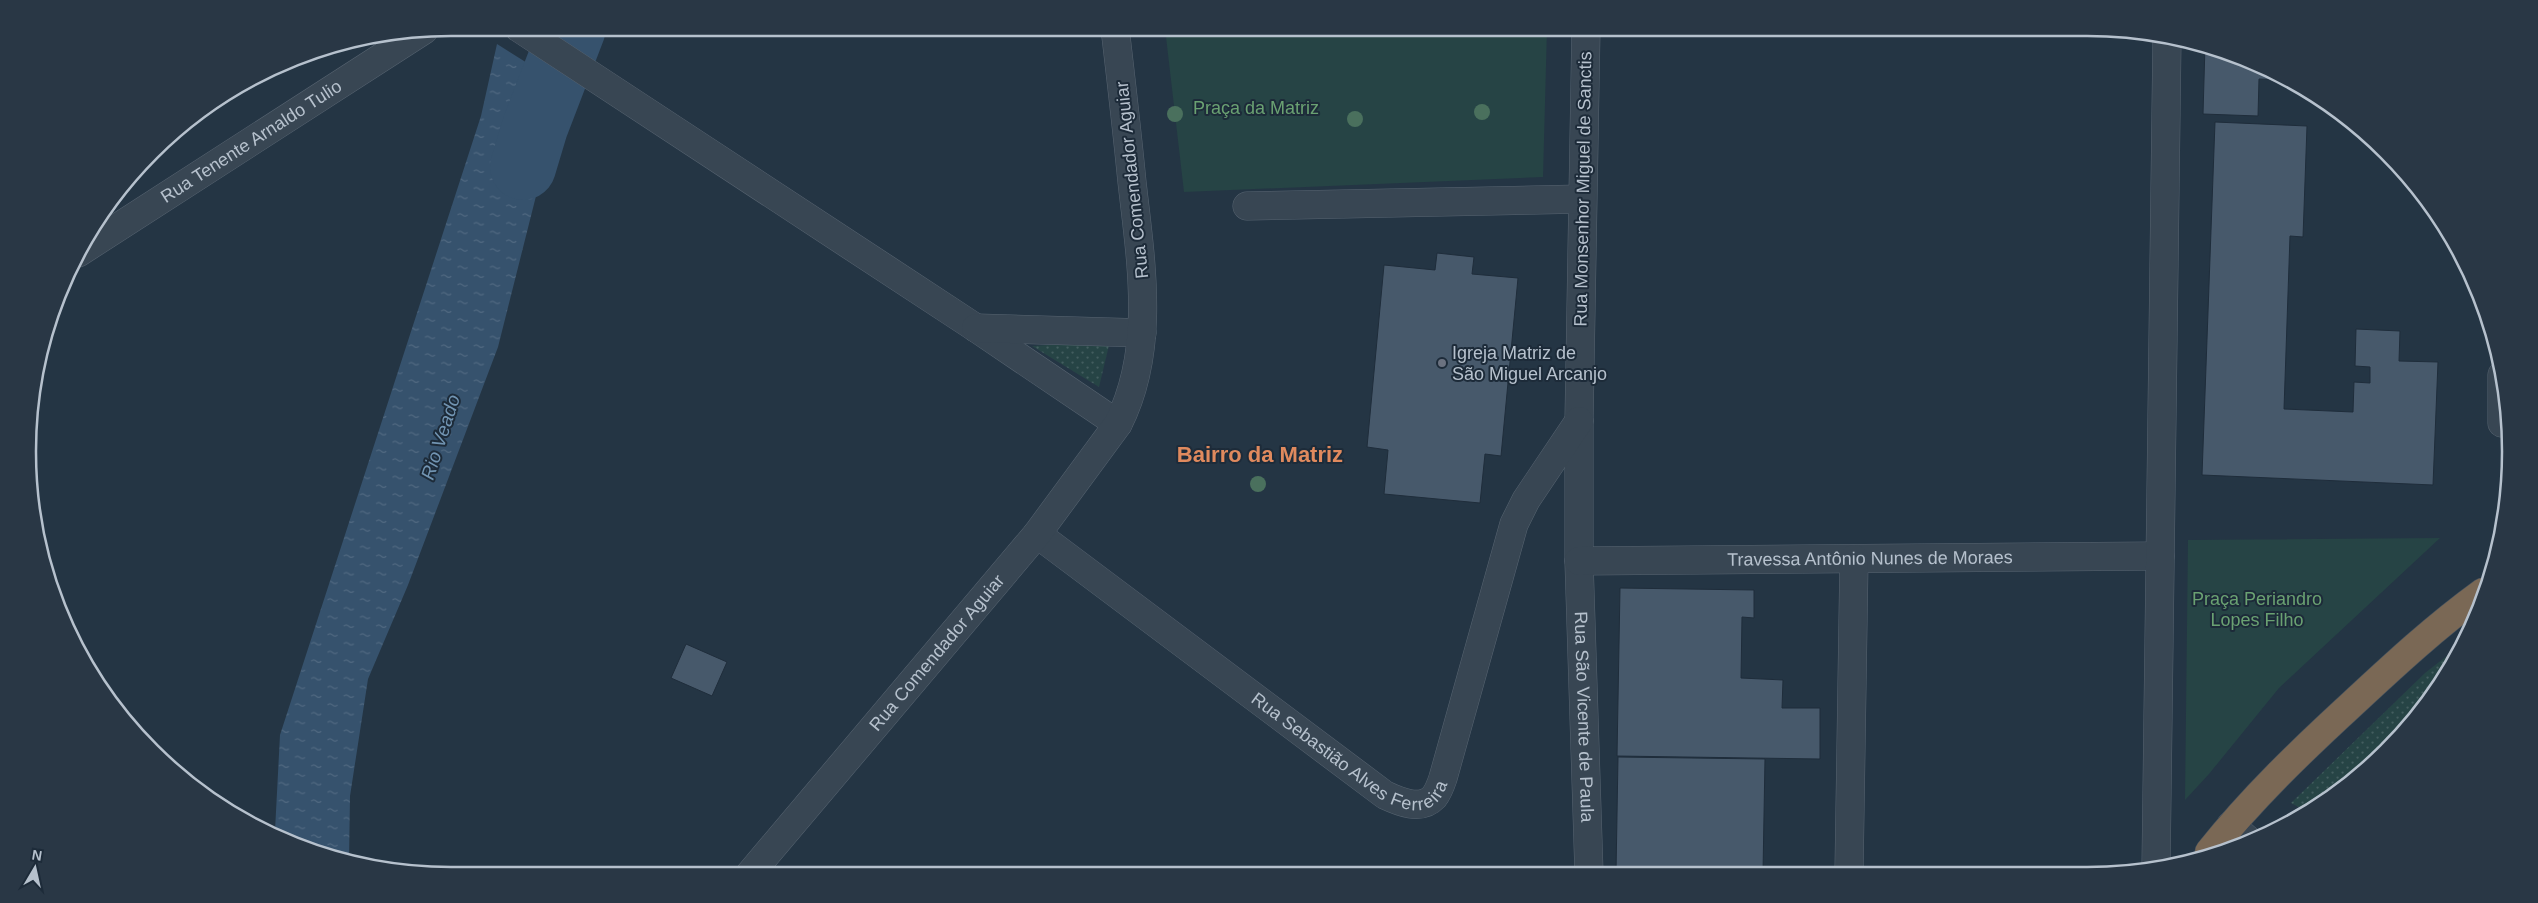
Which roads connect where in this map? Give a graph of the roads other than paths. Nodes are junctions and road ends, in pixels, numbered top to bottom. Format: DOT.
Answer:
graph roads {
  1 [pos="531,36"];
  2 [pos="1116,36"];
  3 [pos="1586,36"];
  4 [pos="411,38"];
  5 [pos="2167,44"];
  6 [pos="1582,199"];
  7 [pos="1247,206"];
  8 [pos="92,244"];
  9 [pos="976,328"];
  10 [pos="1142,333"];
  11 [pos="1579,421"];
  12 [pos="1118,424"];
  13 [pos="1037,534"];
  14 [pos="2160,556"];
  15 [pos="1854,559"];
  16 [pos="1579,561"];
  17 [pos="2475,599"];
  18 [pos="2239,832"];
  19 [pos="2219,845"];
  20 [pos="2156,861"];
  21 [pos="756,867"];
  22 [pos="1588,867"];
  23 [pos="1849,867"];
  1 -- 9 [label="street"];
  2 -- 10 [label="street, Rua Comendador Aguiar"];
  3 -- 6 [label="street, Rua Monsenhor Miguel de Sanctis"];
  4 -- 8 [label="street, Rua Tenente Arnaldo Tulio"];
  5 -- 14 [label="street"];
  6 -- 7 [label="street"];
  6 -- 11 [label="street, Rua Monsenhor Miguel de Sanctis"];
  9 -- 10 [label="street"];
  9 -- 12 [label="street"];
  10 -- 12 [label="street, Rua Comendador Aguiar"];
  11 -- 13 [label="street, Rua Sebastião Alves Ferreira"];
  11 -- 16 [label="street, Rua Monsenhor Miguel de Sanctis"];
  12 -- 13 [label="street, Rua Comendador Aguiar"];
  13 -- 21 [label="street, Rua Comendador Aguiar"];
  14 -- 15 [label="street, Travessa Antônio Nunes de Moraes"];
  14 -- 20 [label="street"];
  15 -- 16 [label="street, Travessa Antônio Nunes de Moraes"];
  15 -- 23 [label="street"];
  16 -- 22 [label="street, Rua São Vicente de Paula"];
  17 -- 18 [label="highway"];
  18 -- 19 [label="highway"];
}
